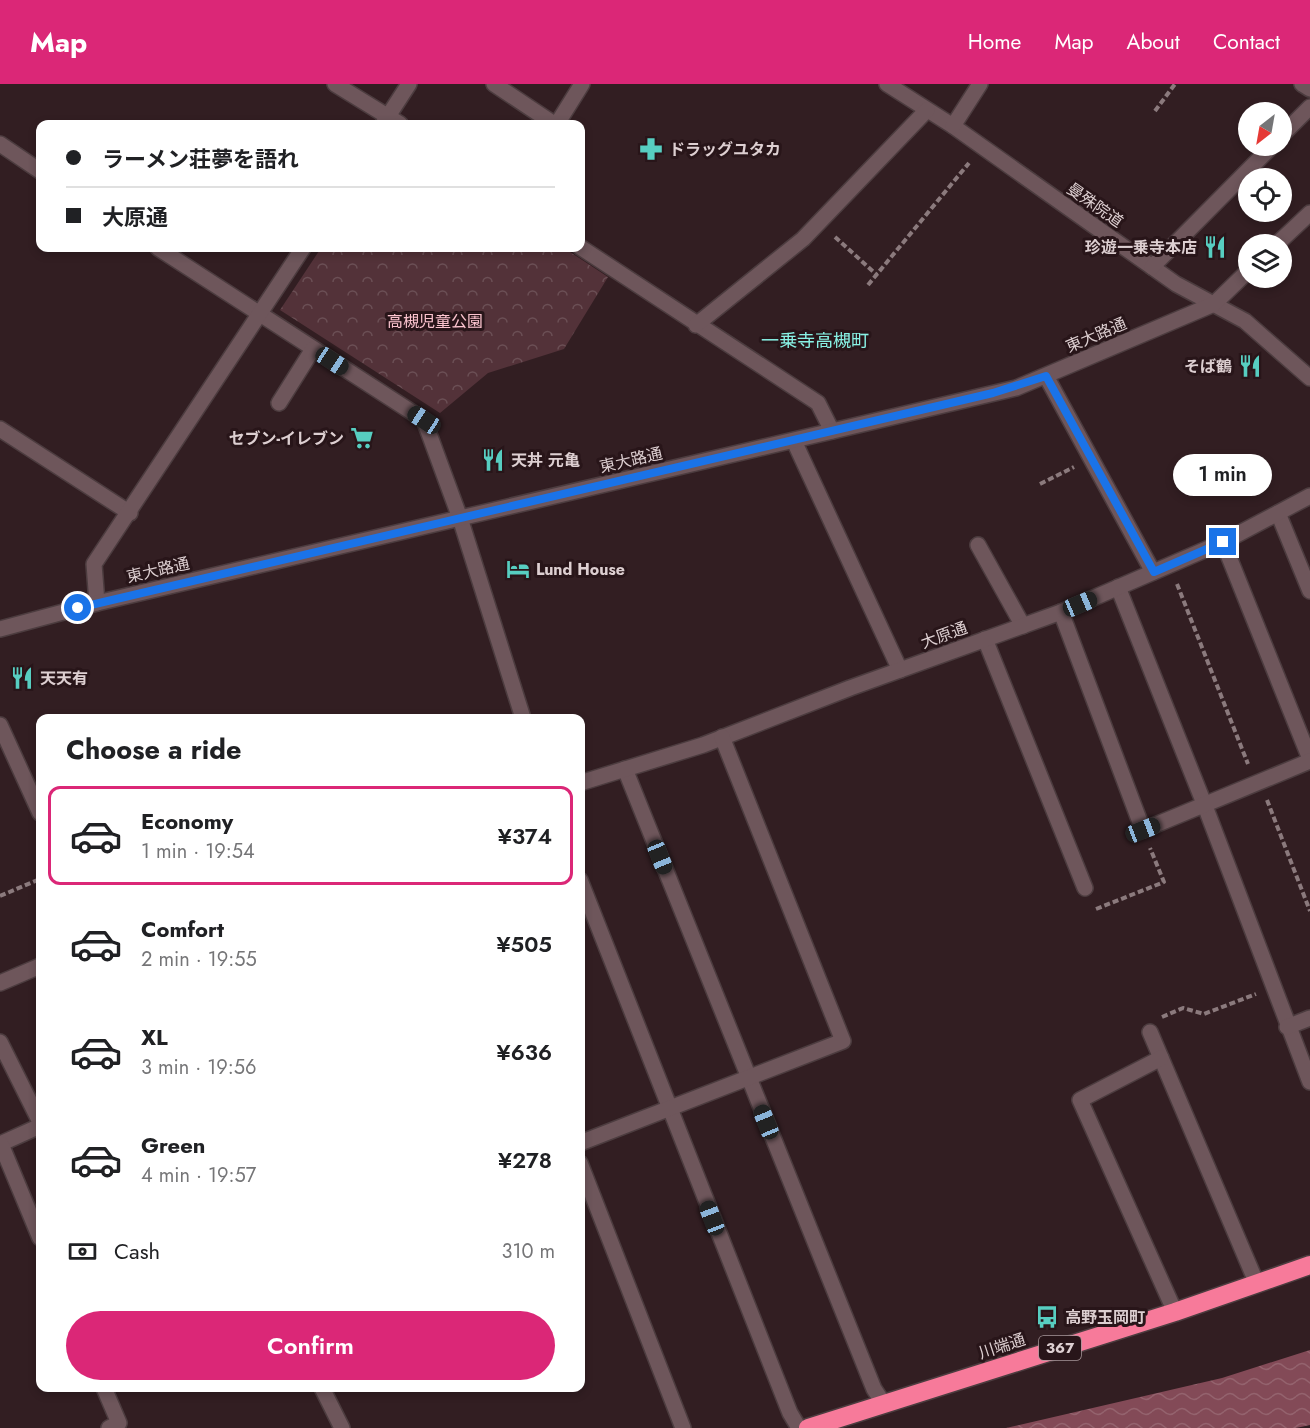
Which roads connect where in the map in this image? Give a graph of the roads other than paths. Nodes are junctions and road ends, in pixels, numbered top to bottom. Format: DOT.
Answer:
graph roads {
  1 [pos="335,84"];
  2 [pos="409,84"];
  3 [pos="494,84"];
  4 [pos="582,84"];
  5 [pos="886,84"];
  6 [pos="980,84"];
  7 [pos="1302,84"];
  8 [pos="1310,89"];
  9 [pos="1310,107"];
  10 [pos="927,110"];
  11 [pos="387,120"];
  12 [pos="391,120"];
  13 [pos="550,120"];
  14 [pos="559,120"];
  15 [pos="1292,125"];
  16 [pos="953,126"];
  17 [pos="0,144"];
  18 [pos="1262,156"];
  19 [pos="36,168"];
  20 [pos="1310,213"];
  21 [pos="1287,234"];
  22 [pos="585,250"];
  23 [pos="164,252"];
  24 [pos="300,252"];
  25 [pos="1152,267"];
  26 [pos="1238,281"];
  27 [pos="1214,304"];
  28 [pos="259,314"];
  29 [pos="696,325"];
  30 [pos="313,349"];
  31 [pos="1046,376"];
  32 [pos="1310,378"];
  33 [pos="279,403"];
  34 [pos="0,429"];
  35 [pos="832,431"];
  36 [pos="794,441"];
  37 [pos="1310,496"];
  38 [pos="130,513"];
  39 [pos="1278,513"];
  40 [pos="460,518"];
  41 [pos="1223,542"];
  42 [pos="978,545"];
  43 [pos="1154,572"];
  44 [pos="1118,587"];
  45 [pos="1310,591"];
  46 [pos="97,603"];
  47 [pos="1061,612"];
  48 [pos="1023,626"];
  49 [pos="0,629"];
  50 [pos="985,639"];
  51 [pos="900,670"];
  52 [pos="522,714"];
  53 [pos="0,725"];
  54 [pos="722,737"];
  55 [pos="4,745"];
  56 [pos="1310,760"];
  57 [pos="625,769"];
  58 [pos="585,781"];
  59 [pos="36,805"];
  60 [pos="1205,806"];
  61 [pos="1085,888"];
  62 [pos="585,893"];
  63 [pos="36,968"];
  64 [pos="0,983"];
  65 [pos="1310,1018"];
  66 [pos="1287,1028"];
  67 [pos="1150,1032"];
  68 [pos="0,1042"];
  69 [pos="1161,1058"];
  70 [pos="749,1078"];
  71 [pos="1310,1082"];
  72 [pos="669,1109"];
  73 [pos="36,1116"];
  74 [pos="36,1126"];
  75 [pos="585,1141"];
  76 [pos="0,1144"];
  77 [pos="585,1176"];
  78 [pos="36,1229"];
  79 [pos="1310,1265"];
  80 [pos="1257,1284"];
  81 [pos="1175,1312"];
  82 [pos="106,1392"];
  83 [pos="324,1392"];
  84 [pos="884,1404"];
  85 [pos="109,1428"];
  86 [pos="342,1428"];
  87 [pos="683,1428"];
  88 [pos="799,1428"];
  89 [pos="808,1428"];
  1 -- 11 [label="street"];
  2 -- 12 [label="street"];
  3 -- 13 [label="street"];
  4 -- 14 [label="street"];
  5 -- 10 [label="street, 曼殊院道"];
  6 -- 16 [label="street"];
  7 -- 8 [label="street"];
  9 -- 15 [label="street"];
  10 -- 16 [label="street, 曼殊院道"];
  10 -- 29 [label="street"];
  16 -- 25 [label="street, 曼殊院道"];
  17 -- 19 [label="street"];
  18 -- 25 [label="street"];
  20 -- 21 [label="street"];
  22 -- 29 [label="street"];
  23 -- 28 [label="street"];
  24 -- 28 [label="street"];
  25 -- 27 [label="street, 曼殊院道"];
  26 -- 27 [label="street, 東大路通"];
  27 -- 31 [label="street, 東大路通"];
  27 -- 32 [label="street, 曼殊院道"];
  28 -- 30 [label="street"];
  28 -- 38 [label="street"];
  29 -- 35 [label="street"];
  30 -- 33 [label="street"];
  30 -- 40 [label="street"];
  31 -- 35 [label="street, 東大路通"];
  31 -- 43 [label="street"];
  34 -- 38 [label="street"];
  35 -- 36 [label="street, 東大路通"];
  36 -- 40 [label="street, 東大路通"];
  36 -- 51 [label="street"];
  37 -- 39 [label="street, 大原通"];
  38 -- 46 [label="street"];
  39 -- 41 [label="street, 大原通"];
  39 -- 45 [label="street"];
  40 -- 46 [label="street, 東大路通"];
  40 -- 52 [label="street"];
  41 -- 43 [label="street, 大原通"];
  41 -- 56 [label="street"];
  42 -- 48 [label="street"];
  43 -- 44 [label="street, 大原通"];
  44 -- 47 [label="street, 大原通"];
  44 -- 60 [label="street"];
  46 -- 49 [label="street, 東大路通"];
  47 -- 48 [label="street, 大原通"];
  47 -- 60 [label="street"];
  48 -- 50 [label="street, 大原通"];
  50 -- 51 [label="street, 大原通"];
  50 -- 61 [label="street"];
  51 -- 54 [label="street, 大原通"];
  53 -- 55 [label="street"];
  54 -- 57 [label="street, 大原通"];
  54 -- 70 [label="street"];
  55 -- 59 [label="street"];
  56 -- 60 [label="street"];
  57 -- 58 [label="street, 大原通"];
  57 -- 70 [label="street"];
  60 -- 66 [label="street"];
  62 -- 72 [label="street"];
  63 -- 64 [label="street"];
  65 -- 66 [label="street"];
  66 -- 71 [label="street"];
  67 -- 69 [label="street"];
  68 -- 73 [label="street"];
  69 -- 80 [label="street"];
  69 -- 81 [label="street"];
  70 -- 72 [label="street"];
  70 -- 84 [label="street"];
  72 -- 75 [label="street"];
  72 -- 88 [label="street"];
  74 -- 76 [label="street"];
  76 -- 78 [label="street"];
  77 -- 87 [label="street"];
  79 -- 80 [label="highway, 川端通 / 367"];
  80 -- 81 [label="highway, 川端通 / 367"];
  81 -- 84 [label="highway, 川端通 / 367"];
  82 -- 85 [label="street"];
  83 -- 86 [label="street"];
  84 -- 89 [label="highway, 川端通 / 367"];
}
